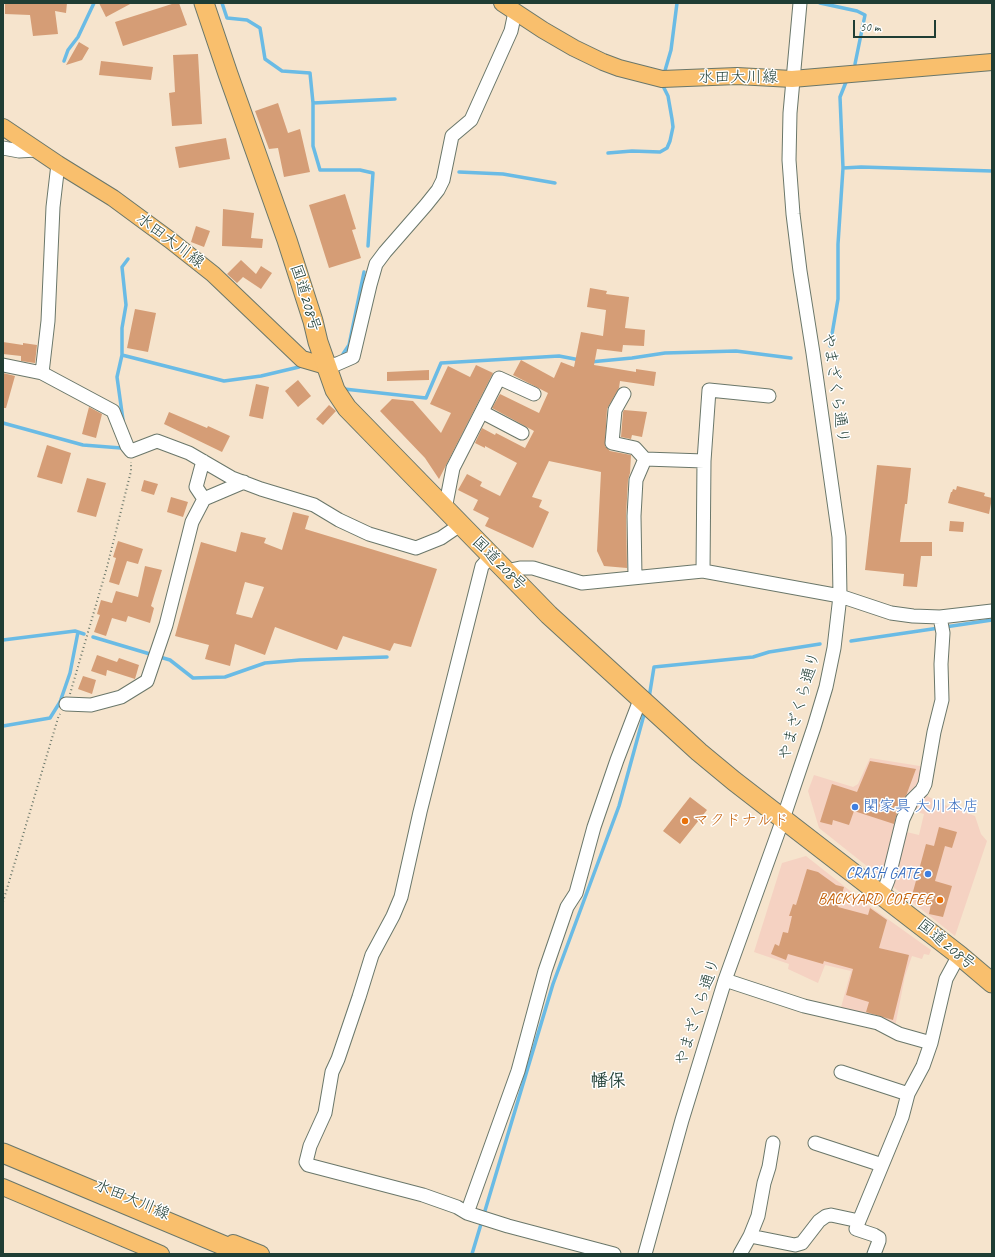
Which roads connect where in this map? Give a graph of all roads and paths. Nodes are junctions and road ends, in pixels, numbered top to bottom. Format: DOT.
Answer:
graph roads {
  1 [pos="204,3"];
  2 [pos="800,3"];
  3 [pos="509,8"];
  4 [pos="992,62"];
  5 [pos="792,79"];
  6 [pos="3,127"];
  7 [pos="3,148"];
  8 [pos="37,150"];
  9 [pos="58,164"];
  10 [pos="3,365"];
  11 [pos="326,366"];
  12 [pos="42,373"];
  13 [pos="534,394"];
  14 [pos="624,394"];
  15 [pos="769,396"];
  16 [pos="482,412"];
  17 [pos="522,433"];
  18 [pos="132,451"];
  19 [pos="645,459"];
  20 [pos="202,461"];
  21 [pos="704,461"];
  22 [pos="244,482"];
  23 [pos="204,499"];
  24 [pos="445,509"];
  25 [pos="460,525"];
  26 [pos="491,556"];
  27 [pos="506,571"];
  28 [pos="703,571"];
  29 [pos="635,577"];
  30 [pos="840,596"];
  31 [pos="992,611"];
  32 [pos="940,617"];
  33 [pos="66,704"];
  34 [pos="646,705"];
  35 [pos="783,819"];
  36 [pos="882,895"];
  37 [pos="3,902"];
  38 [pos="959,955"];
  39 [pos="990,976"];
  40 [pos="725,980"];
  41 [pos="931,1043"];
  42 [pos="841,1072"];
  43 [pos="908,1094"];
  44 [pos="773,1143"];
  45 [pos="815,1143"];
  46 [pos="3,1146"];
  47 [pos="3,1153"];
  48 [pos="3,1160"];
  49 [pos="882,1165"];
  50 [pos="3,1188"];
  51 [pos="467,1213"];
  52 [pos="859,1221"];
  53 [pos="750,1236"];
  54 [pos="161,1254"];
  55 [pos="228,1254"];
  56 [pos="244,1254"];
  57 [pos="261,1254"];
  58 [pos="614,1254"];
  59 [pos="645,1254"];
  60 [pos="740,1254"];
  61 [pos="874,1254"];
  1 -- 11 [label="highway, 国道208号"];
  2 -- 5 [label="street, やまざくら通り"];
  3 -- 5 [label="main road, 水田大川線"];
  3 -- 11 [label="street"];
  4 -- 5 [label="main road, 水田大川線"];
  5 -- 30 [label="street, やまざくら通り"];
  6 -- 8 [label="main road, 水田大川線"];
  7 -- 8 [label="street"];
  8 -- 9 [label="main road, 水田大川線"];
  9 -- 11 [label="main road, 水田大川線"];
  9 -- 12 [label="street"];
  10 -- 12 [label="street"];
  11 -- 24 [label="highway, 国道208号"];
  12 -- 18 [label="street"];
  13 -- 16 [label="street"];
  14 -- 19 [label="street"];
  15 -- 21 [label="street"];
  16 -- 17 [label="street"];
  16 -- 24 [label="street"];
  18 -- 20 [label="street"];
  18 -- 33 [label="path"];
  19 -- 21 [label="street"];
  19 -- 29 [label="street"];
  20 -- 22 [label="street"];
  20 -- 23 [label="street"];
  21 -- 28 [label="street"];
  22 -- 23 [label="street"];
  22 -- 25 [label="street"];
  23 -- 33 [label="street"];
  24 -- 25 [label="highway, 国道208号"];
  25 -- 26 [label="highway, 国道208号"];
  26 -- 27 [label="highway, 国道208号"];
  26 -- 51 [label="street"];
  27 -- 29 [label="street"];
  27 -- 34 [label="highway, 国道208号"];
  28 -- 29 [label="street"];
  28 -- 30 [label="street"];
  30 -- 32 [label="street"];
  30 -- 35 [label="street, やまざくら通り"];
  31 -- 32 [label="street"];
  32 -- 36 [label="street"];
  33 -- 37 [label="path"];
  34 -- 35 [label="highway, 国道208号"];
  34 -- 51 [label="street"];
  35 -- 36 [label="highway, 国道208号"];
  35 -- 40 [label="street, やまざくら通り"];
  36 -- 38 [label="highway, 国道208号"];
  38 -- 39 [label="highway, 国道208号"];
  38 -- 41 [label="street"];
  40 -- 41 [label="street"];
  40 -- 59 [label="street, やまざくら通り"];
  41 -- 43 [label="street"];
  42 -- 43 [label="street"];
  43 -- 49 [label="street"];
  44 -- 53 [label="street"];
  45 -- 49 [label="street"];
  46 -- 57 [label="main road, 水田大川線"];
  47 -- 56 [label="highway"];
  48 -- 55 [label="highway"];
  49 -- 52 [label="street"];
  50 -- 54 [label="main road"];
  51 -- 58 [label="street"];
  52 -- 53 [label="street"];
  52 -- 61 [label="street"];
  53 -- 60 [label="street"];
}
